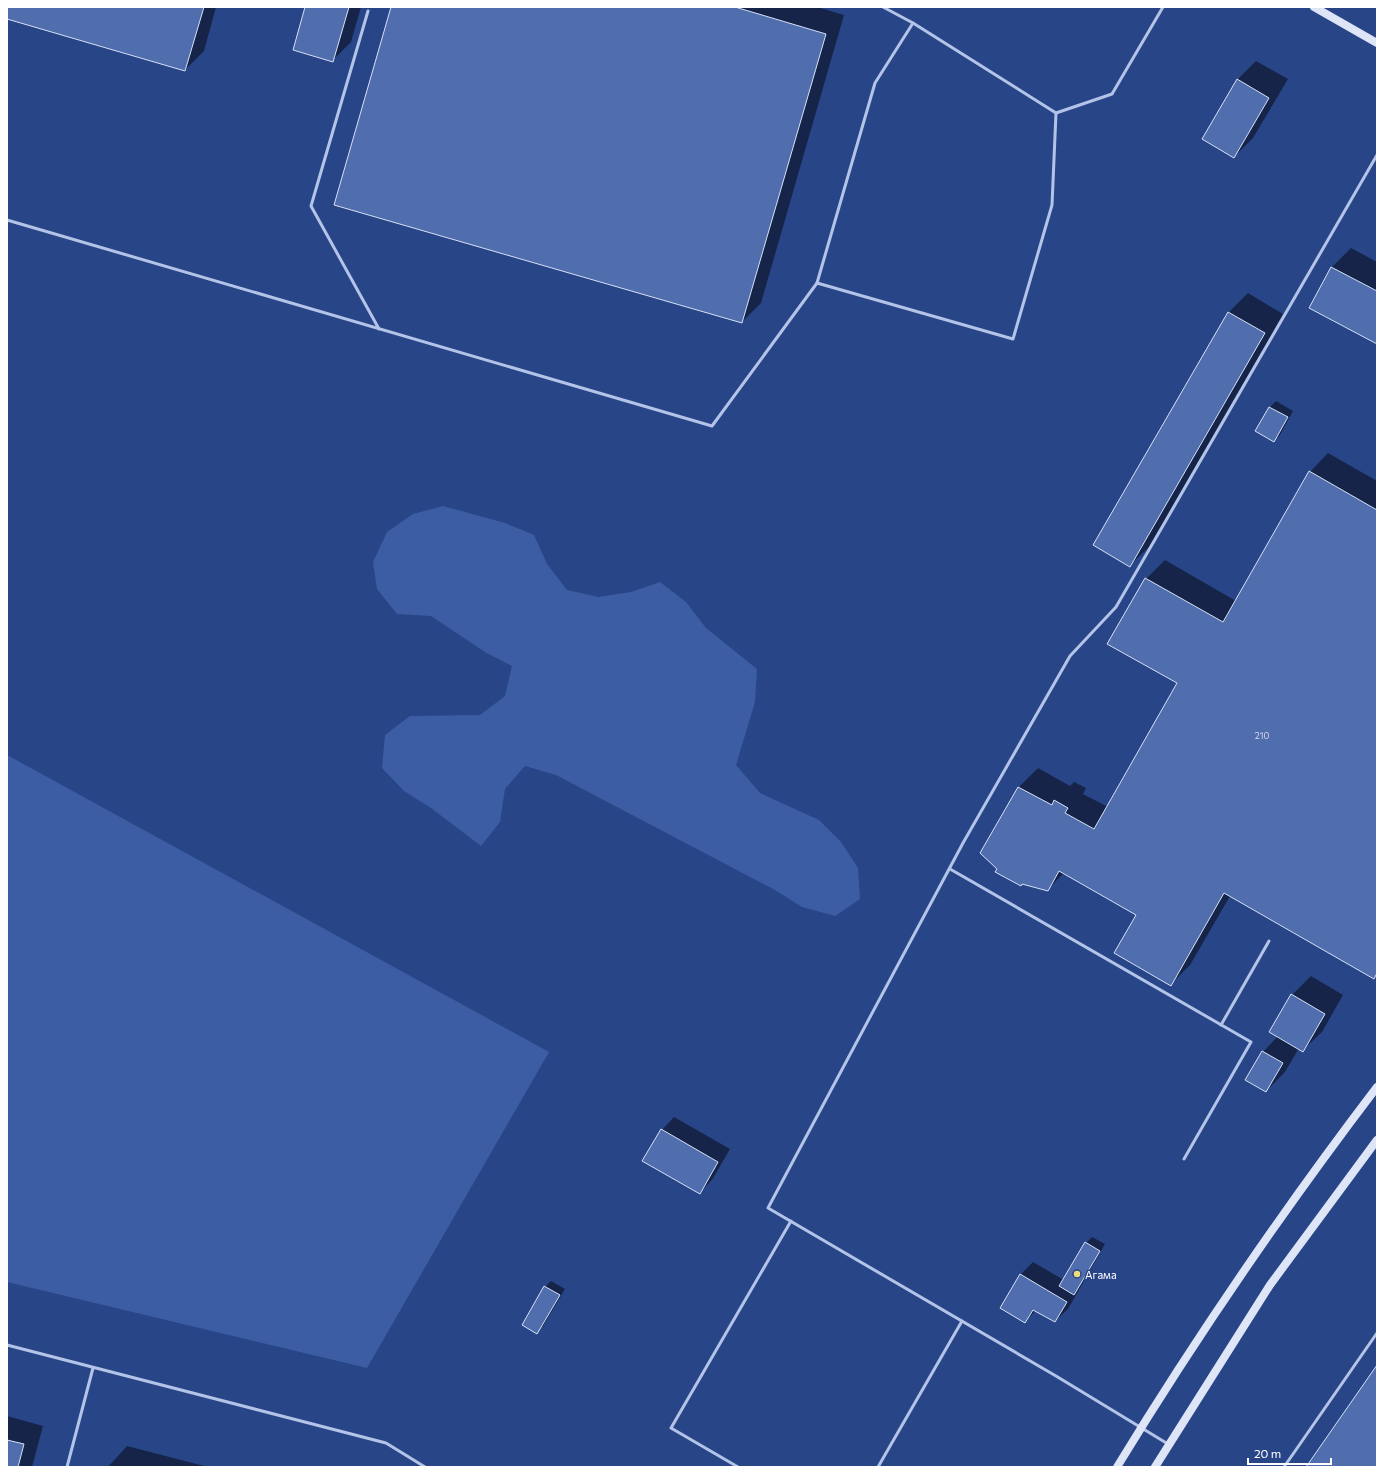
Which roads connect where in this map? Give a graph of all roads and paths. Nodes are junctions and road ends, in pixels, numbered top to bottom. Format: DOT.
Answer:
graph roads {
  1 [pos="883,7"];
  2 [pos="1163,7"];
  3 [pos="1314,7"];
  4 [pos="368,11"];
  5 [pos="913,23"];
  6 [pos="1377,43"];
  7 [pos="1056,113"];
  8 [pos="1377,155"];
  9 [pos="7,220"];
  10 [pos="817,282"];
  11 [pos="378,329"];
  12 [pos="950,869"];
  13 [pos="1269,941"];
  14 [pos="1221,1025"];
  15 [pos="1377,1087"];
  16 [pos="1377,1140"];
  17 [pos="1184,1159"];
  18 [pos="791,1221"];
  19 [pos="962,1321"];
  20 [pos="1377,1334"];
  21 [pos="7,1345"];
  22 [pos="93,1368"];
  23 [pos="1141,1427"];
  24 [pos="1168,1444"];
  25 [pos="67,1467"];
  26 [pos="425,1467"];
  27 [pos="738,1467"];
  28 [pos="878,1467"];
  29 [pos="1116,1467"];
  30 [pos="1154,1467"];
  31 [pos="1284,1467"];
  1 -- 5 [label="lane"];
  2 -- 7 [label="lane"];
  3 -- 6 [label="main road"];
  4 -- 11 [label="lane"];
  5 -- 7 [label="lane"];
  5 -- 10 [label="lane"];
  7 -- 10 [label="lane"];
  8 -- 12 [label="lane"];
  9 -- 11 [label="lane"];
  10 -- 11 [label="lane"];
  12 -- 14 [label="lane"];
  12 -- 18 [label="lane"];
  13 -- 14 [label="lane"];
  14 -- 17 [label="lane"];
  15 -- 23 [label="main road"];
  16 -- 24 [label="main road"];
  18 -- 19 [label="lane"];
  18 -- 27 [label="lane"];
  19 -- 23 [label="lane"];
  19 -- 28 [label="lane"];
  20 -- 31 [label="lane"];
  21 -- 22 [label="lane"];
  22 -- 25 [label="lane"];
  22 -- 26 [label="lane"];
  23 -- 24 [label="lane"];
  23 -- 29 [label="main road"];
  24 -- 30 [label="main road"];
}
